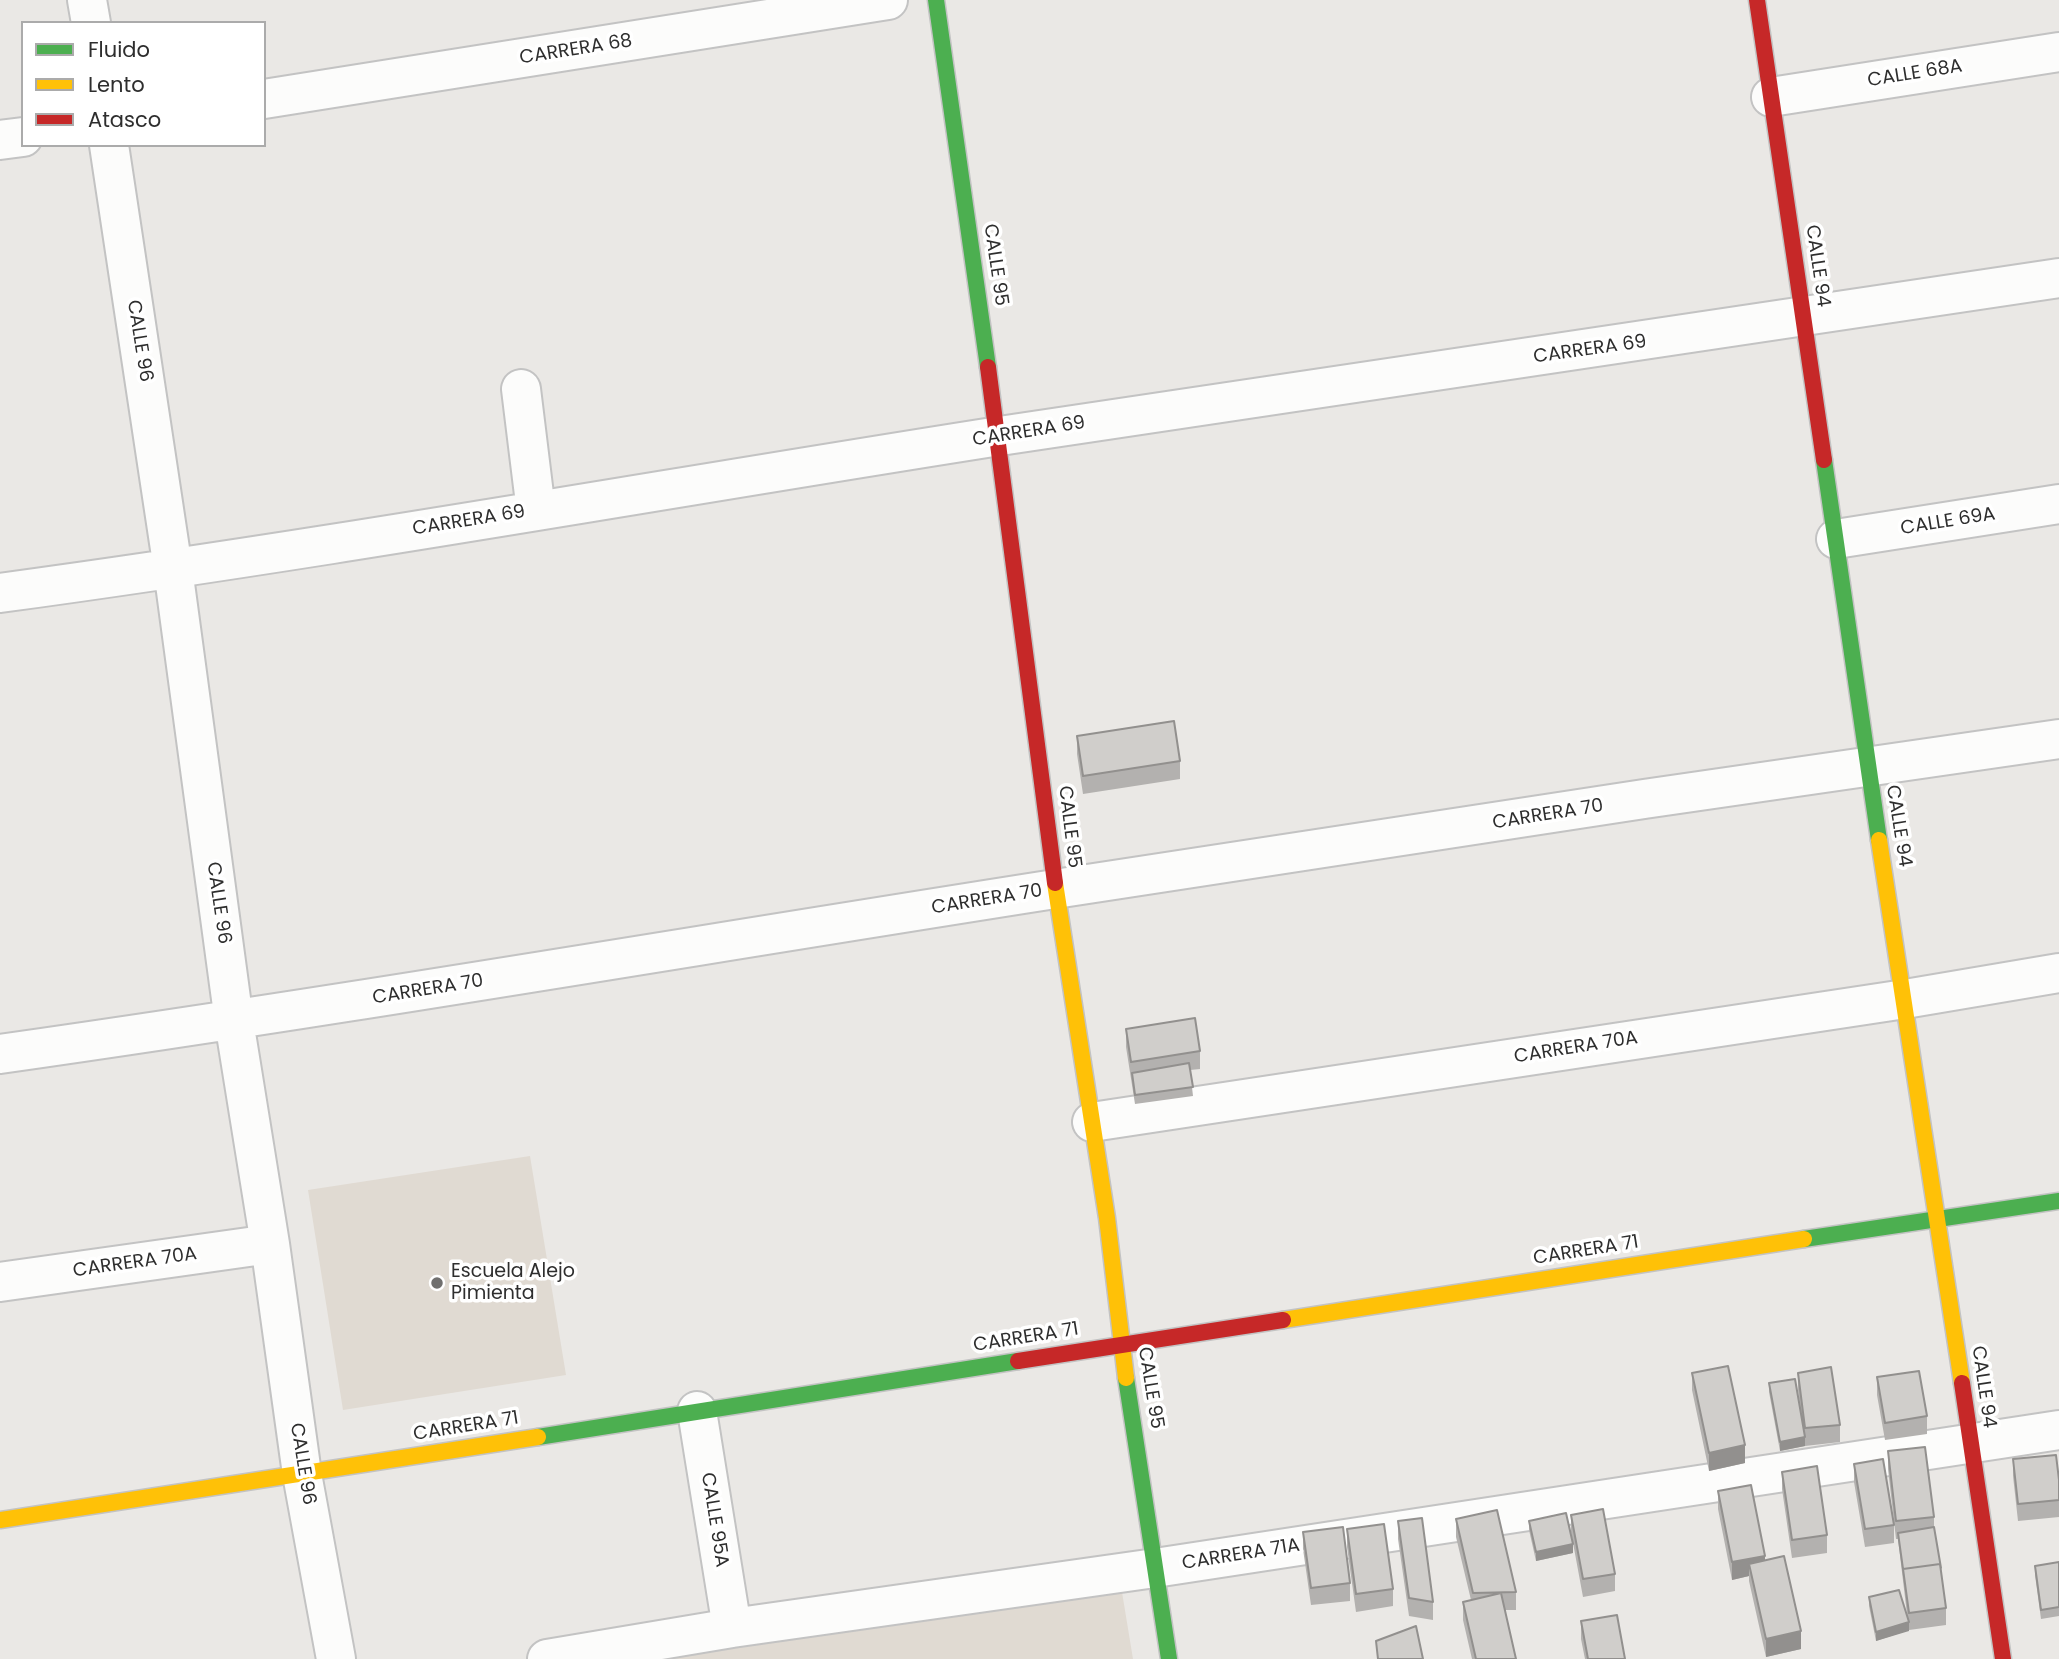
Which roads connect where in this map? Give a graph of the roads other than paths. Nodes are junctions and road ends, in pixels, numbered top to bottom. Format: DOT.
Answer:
graph roads {
  1 [pos="88,0"];
  2 [pos="888,0"];
  3 [pos="936,0"];
  4 [pos="1757,0"];
  5 [pos="91,21"];
  6 [pos="2059,52"];
  7 [pos="1771,97"];
  8 [pos="266,99"];
  9 [pos="21,137"];
  10 [pos="0,140"];
  11 [pos="109,147"];
  12 [pos="2059,278"];
  13 [pos="1804,318"];
  14 [pos="521,389"];
  15 [pos="998,436"];
  16 [pos="2059,504"];
  17 [pos="536,511"];
  18 [pos="1836,539"];
  19 [pos="173,569"];
  20 [pos="0,593"];
  21 [pos="2059,739"];
  22 [pos="1867,766"];
  23 [pos="1056,889"];
  24 [pos="2059,973"];
  25 [pos="1905,999"];
  26 [pos="234,1021"];
  27 [pos="0,1055"];
  28 [pos="1092,1122"];
  29 [pos="2059,1201"];
  30 [pos="1937,1219"];
  31 [pos="270,1244"];
  32 [pos="0,1282"];
  33 [pos="1121,1344"];
  34 [pos="697,1411"];
  35 [pos="2059,1430"];
  36 [pos="1971,1443"];
  37 [pos="302,1474"];
  38 [pos="0,1520"];
  39 [pos="1155,1568"];
  40 [pos="732,1628"];
  41 [pos="336,1659"];
  42 [pos="547,1659"];
  43 [pos="1169,1659"];
  44 [pos="2003,1659"];
  1 -- 5 [label="street"];
  2 -- 8 [label="street, CARRERA 68"];
  3 -- 15 [label="street, CALLE 95"];
  4 -- 7 [label="street, CALLE 94"];
  6 -- 7 [label="street, CALLE 68A"];
  7 -- 13 [label="street, CALLE 94"];
  9 -- 10 [label="street"];
  11 -- 19 [label="street, CALLE 96"];
  12 -- 13 [label="street, CARRERA 69"];
  13 -- 15 [label="street, CARRERA 69"];
  13 -- 18 [label="street, CALLE 94"];
  14 -- 17 [label="street"];
  15 -- 17 [label="street, CARRERA 69"];
  15 -- 23 [label="street, CALLE 95"];
  16 -- 18 [label="street, CALLE 69A"];
  17 -- 19 [label="street, CARRERA 69"];
  18 -- 22 [label="street, CALLE 94"];
  19 -- 20 [label="street, CARRERA 69"];
  19 -- 26 [label="street, CALLE 96"];
  21 -- 22 [label="street, CARRERA 70"];
  22 -- 23 [label="street, CARRERA 70"];
  22 -- 25 [label="street, CALLE 94"];
  23 -- 26 [label="street, CARRERA 70"];
  23 -- 28 [label="street, CALLE 95"];
  24 -- 25 [label="street, CARRERA 70A"];
  25 -- 28 [label="street, CARRERA 70A"];
  25 -- 30 [label="street, CALLE 94"];
  26 -- 27 [label="street, CARRERA 70"];
  26 -- 31 [label="street, CALLE 96"];
  28 -- 33 [label="street, CALLE 95"];
  29 -- 30 [label="street, CARRERA 71"];
  30 -- 33 [label="street, CARRERA 71"];
  30 -- 36 [label="street, CALLE 94"];
  31 -- 32 [label="street, CARRERA 70A"];
  31 -- 37 [label="street, CALLE 96"];
  33 -- 34 [label="street, CARRERA 71"];
  33 -- 39 [label="street, CALLE 95"];
  34 -- 37 [label="street, CARRERA 71"];
  34 -- 40 [label="street, CALLE 95A"];
  35 -- 36 [label="street, CARRERA 71A"];
  36 -- 39 [label="street, CARRERA 71A"];
  36 -- 44 [label="street, CALLE 94"];
  37 -- 38 [label="street, CARRERA 71"];
  37 -- 41 [label="street, CALLE 96"];
  39 -- 40 [label="street, CARRERA 71A"];
  39 -- 43 [label="street, CALLE 95"];
  40 -- 42 [label="street, CARRERA 71A"];
}
